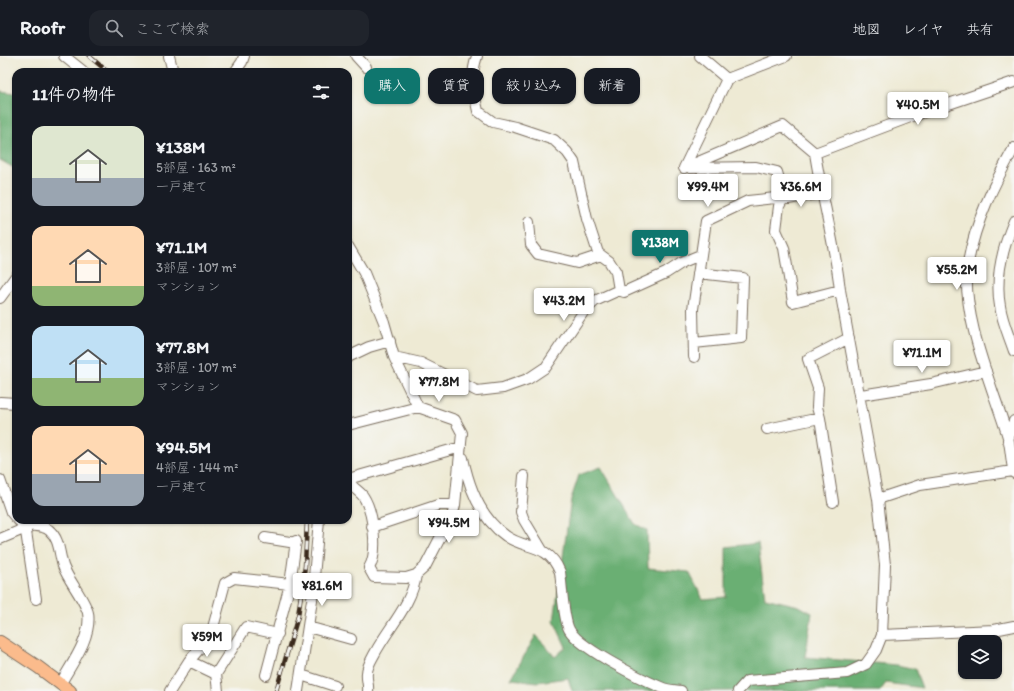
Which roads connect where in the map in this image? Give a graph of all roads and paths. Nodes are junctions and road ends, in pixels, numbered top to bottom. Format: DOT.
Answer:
graph roads {
  1 [pos="64,56"];
  2 [pos="169,56"];
  3 [pos="244,56"];
  4 [pos="356,56"];
  5 [pos="477,56"];
  6 [pos="700,56"];
  7 [pos="786,56"];
  8 [pos="366,67"];
  9 [pos="79,68"];
  10 [pos="172,68"];
  11 [pos="238,68"];
  12 [pos="727,79"];
  13 [pos="1014,82"];
  14 [pos="1014,148"];
  15 [pos="815,154"];
  16 [pos="684,168"];
  17 [pos="821,193"];
  18 [pos="784,197"];
  19 [pos="1014,221"];
  20 [pos="530,222"];
  21 [pos="352,253"];
  22 [pos="601,255"];
  23 [pos="700,255"];
  24 [pos="698,273"];
  25 [pos="12,282"];
  26 [pos="619,290"];
  27 [pos="840,290"];
  28 [pos="0,298"];
  29 [pos="849,338"];
  30 [pos="390,341"];
  31 [pos="694,343"];
  32 [pos="1014,350"];
  33 [pos="352,355"];
  34 [pos="394,357"];
  35 [pos="694,358"];
  36 [pos="986,371"];
  37 [pos="861,395"];
  38 [pos="0,402"];
  39 [pos="12,403"];
  40 [pos="418,407"];
  41 [pos="820,418"];
  42 [pos="1014,421"];
  43 [pos="352,424"];
  44 [pos="767,429"];
  45 [pos="1008,440"];
  46 [pos="461,447"];
  47 [pos="1014,472"];
  48 [pos="524,476"];
  49 [pos="352,479"];
  50 [pos="0,480"];
  51 [pos="352,486"];
  52 [pos="878,499"];
  53 [pos="832,502"];
  54 [pos="455,505"];
  55 [pos="12,513"];
  56 [pos="20,524"];
  57 [pos="21,524"];
  58 [pos="30,524"];
  59 [pos="319,524"];
  60 [pos="372,527"];
  61 [pos="265,538"];
  62 [pos="0,539"];
  63 [pos="542,550"];
  64 [pos="416,575"];
  65 [pos="290,584"];
  66 [pos="36,599"];
  67 [pos="1014,626"];
  68 [pos="308,627"];
  69 [pos="278,634"];
  70 [pos="882,635"];
  71 [pos="351,639"];
  72 [pos="0,642"];
  73 [pos="189,661"];
  74 [pos="216,674"];
  75 [pos="266,675"];
  76 [pos="301,675"];
  77 [pos="335,686"];
  78 [pos="65,687"];
  79 [pos="170,691"];
  80 [pos="218,691"];
  81 [pos="298,691"];
  82 [pos="368,691"];
  83 [pos="681,691"];
  84 [pos="738,691"];
  1 -- 9 [label="street"];
  2 -- 10 [label="street"];
  3 -- 11 [label="street"];
  4 -- 8 [label="street"];
  5 -- 22 [label="street"];
  6 -- 12 [label="street"];
  7 -- 12 [label="street"];
  12 -- 16 [label="street"];
  13 -- 15 [label="street"];
  14 -- 36 [label="street"];
  15 -- 16 [label="street"];
  15 -- 17 [label="street"];
  16 -- 18 [label="street"];
  17 -- 18 [label="street"];
  17 -- 27 [label="street"];
  18 -- 23 [label="street"];
  18 -- 27 [label="street"];
  19 -- 32 [label="street"];
  20 -- 22 [label="street"];
  21 -- 30 [label="street"];
  22 -- 26 [label="street"];
  23 -- 24 [label="street"];
  23 -- 26 [label="street"];
  24 -- 31 [label="street"];
  24 -- 31 [label="street"];
  25 -- 28 [label="street"];
  26 -- 34 [label="street"];
  27 -- 29 [label="street"];
  29 -- 37 [label="street"];
  29 -- 41 [label="street"];
  30 -- 33 [label="street"];
  30 -- 34 [label="street"];
  31 -- 35 [label="street"];
  34 -- 40 [label="street"];
  36 -- 37 [label="street"];
  36 -- 45 [label="street"];
  37 -- 52 [label="street"];
  38 -- 39 [label="street"];
  40 -- 43 [label="street"];
  40 -- 46 [label="street"];
  41 -- 44 [label="street"];
  41 -- 53 [label="street"];
  42 -- 45 [label="street"];
  45 -- 47 [label="street"];
  46 -- 49 [label="street"];
  46 -- 54 [label="street"];
  46 -- 63 [label="street"];
  47 -- 52 [label="street"];
  48 -- 63 [label="street"];
  50 -- 55 [label="street"];
  51 -- 60 [label="street"];
  52 -- 70 [label="street"];
  54 -- 60 [label="street"];
  54 -- 64 [label="street"];
  56 -- 62 [label="street"];
  57 -- 66 [label="street"];
  58 -- 78 [label="street"];
  59 -- 68 [label="street"];
  60 -- 64 [label="street"];
  61 -- 65 [label="street"];
  63 -- 83 [label="street"];
  64 -- 82 [label="street"];
  65 -- 69 [label="street"];
  65 -- 73 [label="street"];
  67 -- 70 [label="street"];
  68 -- 71 [label="street"];
  68 -- 76 [label="street"];
  69 -- 74 [label="street"];
  69 -- 75 [label="street"];
  70 -- 84 [label="street"];
  72 -- 78 [label="main road"];
  73 -- 74 [label="street"];
  73 -- 79 [label="street"];
  74 -- 80 [label="street"];
  76 -- 77 [label="street"];
  76 -- 81 [label="street"];
}
